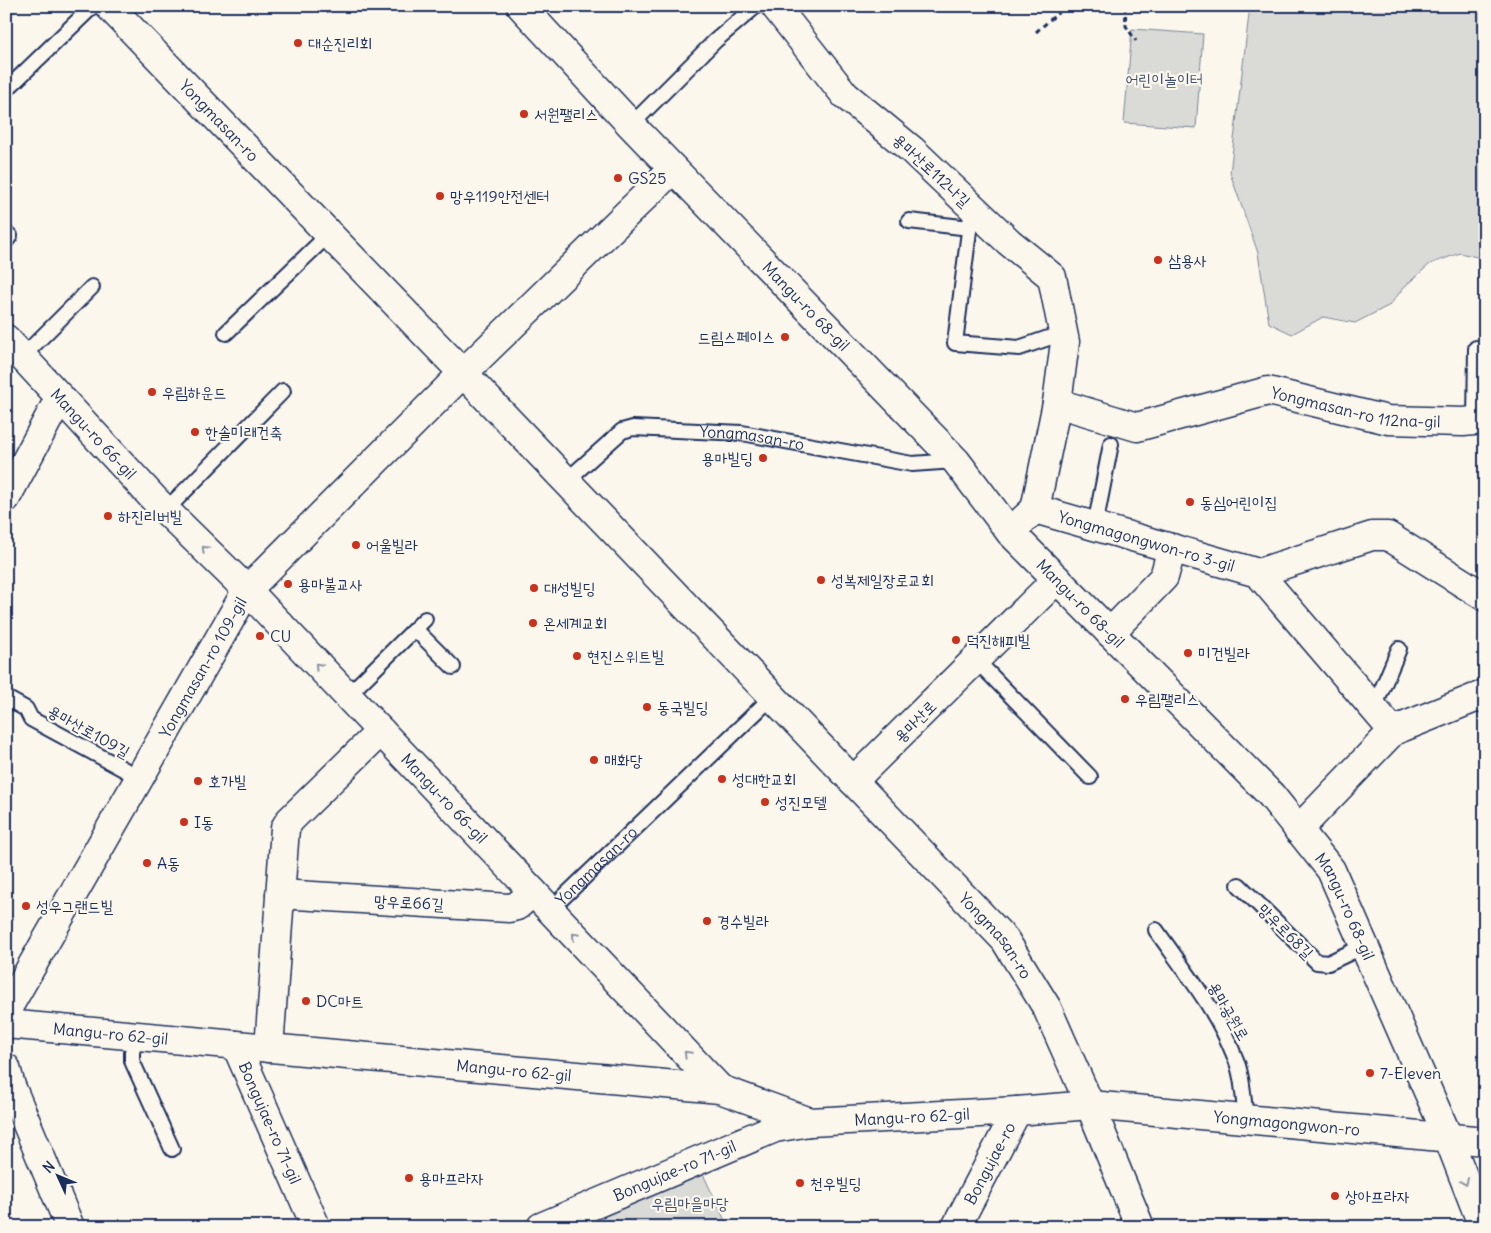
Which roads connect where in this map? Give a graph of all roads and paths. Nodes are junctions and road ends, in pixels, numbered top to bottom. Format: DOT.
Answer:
graph roads {
  1 [pos="93,6"];
  2 [pos="109,6"];
  3 [pos="521,6"];
  4 [pos="756,6"];
  5 [pos="775,6"];
  6 [pos="1066,6"];
  7 [pos="1125,6"];
  8 [pos="1036,32"];
  9 [pos="1136,40"];
  10 [pos="6,90"];
  11 [pos="631,125"];
  12 [pos="673,169"];
  13 [pos="971,218"];
  14 [pos="909,221"];
  15 [pos="328,235"];
  16 [pos="92,287"];
  17 [pos="1063,333"];
  18 [pos="226,334"];
  19 [pos="11,346"];
  20 [pos="1476,348"];
  21 [pos="463,373"];
  22 [pos="283,391"];
  23 [pos="60,397"];
  24 [pos="1057,403"];
  25 [pos="1480,421"];
  26 [pos="1111,444"];
  27 [pos="956,461"];
  28 [pos="566,481"];
  29 [pos="6,498"];
  30 [pos="1035,509"];
  31 [pos="166,510"];
  32 [pos="1095,526"];
  33 [pos="1010,532"];
  34 [pos="1172,548"];
  35 [pos="1258,573"];
  36 [pos="1057,580"];
  37 [pos="247,590"];
  38 [pos="1485,597"];
  39 [pos="1110,633"];
  40 [pos="1399,649"];
  41 [pos="976,660"];
  42 [pos="452,667"];
  43 [pos="1485,694"];
  44 [pos="347,696"];
  45 [pos="772,697"];
  46 [pos="6,698"];
  47 [pos="1374,708"];
  48 [pos="381,731"];
  49 [pos="1393,731"];
  50 [pos="1090,776"];
  51 [pos="140,778"];
  52 [pos="853,782"];
  53 [pos="1298,830"];
  54 [pos="1239,885"];
  55 [pos="280,894"];
  56 [pos="541,901"];
  57 [pos="1156,930"];
  58 [pos="1364,946"];
  59 [pos="6,1011"];
  60 [pos="6,1024"];
  61 [pos="137,1036"];
  62 [pos="236,1045"];
  63 [pos="269,1048"];
  64 [pos="6,1068"];
  65 [pos="720,1089"];
  66 [pos="1090,1105"];
  67 [pos="1017,1111"];
  68 [pos="1246,1119"];
  69 [pos="810,1122"];
  70 [pos="1448,1137"];
  71 [pos="1485,1141"];
  72 [pos="172,1150"];
  73 [pos="70,1227"];
  74 [pos="316,1227"];
  75 [pos="541,1227"];
  76 [pos="956,1227"];
  77 [pos="1140,1227"];
  78 [pos="1483,1227"];
  1 -- 10 [label="lane"];
  2 -- 15 [label="street, Yongmasan-ro"];
  3 -- 11 [label="street, Mangu-ro 68-gil"];
  4 -- 11 [label="lane"];
  5 -- 13 [label="street, 용마산로112나길"];
  6 -- 8 [label="path"];
  7 -- 9 [label="path"];
  11 -- 12 [label="street, Mangu-ro 68-gil"];
  12 -- 21 [label="street"];
  12 -- 27 [label="street, Mangu-ro 68-gil"];
  13 -- 14 [label="lane"];
  13 -- 17 [label="street, 용마산로112나길"];
  13 -- 17 [label="lane"];
  15 -- 18 [label="lane"];
  15 -- 21 [label="street, Yongmasan-ro"];
  16 -- 19 [label="lane, Mangu-ro 66-gil"];
  17 -- 24 [label="street"];
  19 -- 23 [label="street, Mangu-ro 66-gil"];
  20 -- 25 [label="lane"];
  21 -- 28 [label="street, Yongmasan-ro"];
  21 -- 37 [label="street, Yongmasan-ro 109-gil"];
  22 -- 31 [label="lane"];
  23 -- 29 [label="street"];
  23 -- 31 [label="street, Mangu-ro 66-gil"];
  24 -- 25 [label="street, Yongmasan-ro 112na-gil"];
  24 -- 30 [label="street, Yongmagongwon-ro 3-gil"];
  26 -- 32 [label="lane"];
  27 -- 28 [label="lane, Yongmasan-ro"];
  27 -- 33 [label="street, Mangu-ro 68-gil"];
  28 -- 45 [label="street, Yongmasan-ro"];
  30 -- 32 [label="street, Yongmagongwon-ro 3-gil"];
  30 -- 33 [label="street, Yongmagongwon-ro 3-gil"];
  37 -- 31 [label="street, Mangu-ro 66-gil, one-way"];
  32 -- 34 [label="street, Yongmagongwon-ro 3-gil"];
  33 -- 36 [label="street, Mangu-ro 68-gil"];
  34 -- 35 [label="street, Yongmagongwon-ro 3-gil"];
  34 -- 39 [label="street"];
  35 -- 38 [label="street"];
  35 -- 47 [label="street"];
  36 -- 39 [label="street, Mangu-ro 68-gil"];
  36 -- 41 [label="street, 용마산로"];
  44 -- 37 [label="street, Mangu-ro 66-gil, one-way"];
  37 -- 51 [label="street, Yongmasan-ro 109-gil"];
  39 -- 53 [label="street, Mangu-ro 68-gil"];
  40 -- 47 [label="lane"];
  41 -- 50 [label="lane"];
  41 -- 52 [label="street, 용마산로"];
  42 -- 44 [label="lane"];
  43 -- 49 [label="street"];
  44 -- 48 [label="street, Mangu-ro 66-gil"];
  45 -- 52 [label="street, Yongmasan-ro"];
  45 -- 56 [label="lane, Yongmasan-ro"];
  46 -- 51 [label="lane, 용마산로109길"];
  47 -- 49 [label="street"];
  48 -- 55 [label="street"];
  48 -- 56 [label="street, Mangu-ro 66-gil"];
  49 -- 53 [label="street"];
  51 -- 59 [label="street, Yongmasan-ro 109-gil"];
  52 -- 66 [label="street, Yongmasan-ro"];
  53 -- 58 [label="street, Mangu-ro 68-gil"];
  54 -- 58 [label="lane, 망우로68길"];
  55 -- 56 [label="street, 망우로66길"];
  55 -- 63 [label="street"];
  65 -- 56 [label="street, Mangu-ro 66-gil, one-way"];
  57 -- 68 [label="lane, 용마공원로"];
  58 -- 70 [label="street, Mangu-ro 68-gil"];
  60 -- 61 [label="street, Mangu-ro 62-gil"];
  61 -- 62 [label="street, Mangu-ro 62-gil"];
  61 -- 72 [label="lane, Mangu-ro 62-gil"];
  62 -- 63 [label="street, Mangu-ro 62-gil"];
  62 -- 74 [label="street, Bongujae-ro 71-gil"];
  63 -- 65 [label="street, Mangu-ro 62-gil"];
  64 -- 73 [label="street"];
  65 -- 69 [label="street, Mangu-ro 62-gil"];
  66 -- 67 [label="street, Bongujae-ro"];
  66 -- 68 [label="street, Yongmagongwon-ro"];
  66 -- 77 [label="street, Yongmasan-ro"];
  67 -- 69 [label="street, Mangu-ro 62-gil"];
  67 -- 76 [label="street, Bongujae-ro"];
  68 -- 70 [label="street, Yongmagongwon-ro"];
  69 -- 75 [label="street, Bongujae-ro 71-gil"];
  70 -- 71 [label="street, Yongmagongwon-ro"];
  70 -- 78 [label="street, Mangu-ro 68-gil, one-way"];
}
